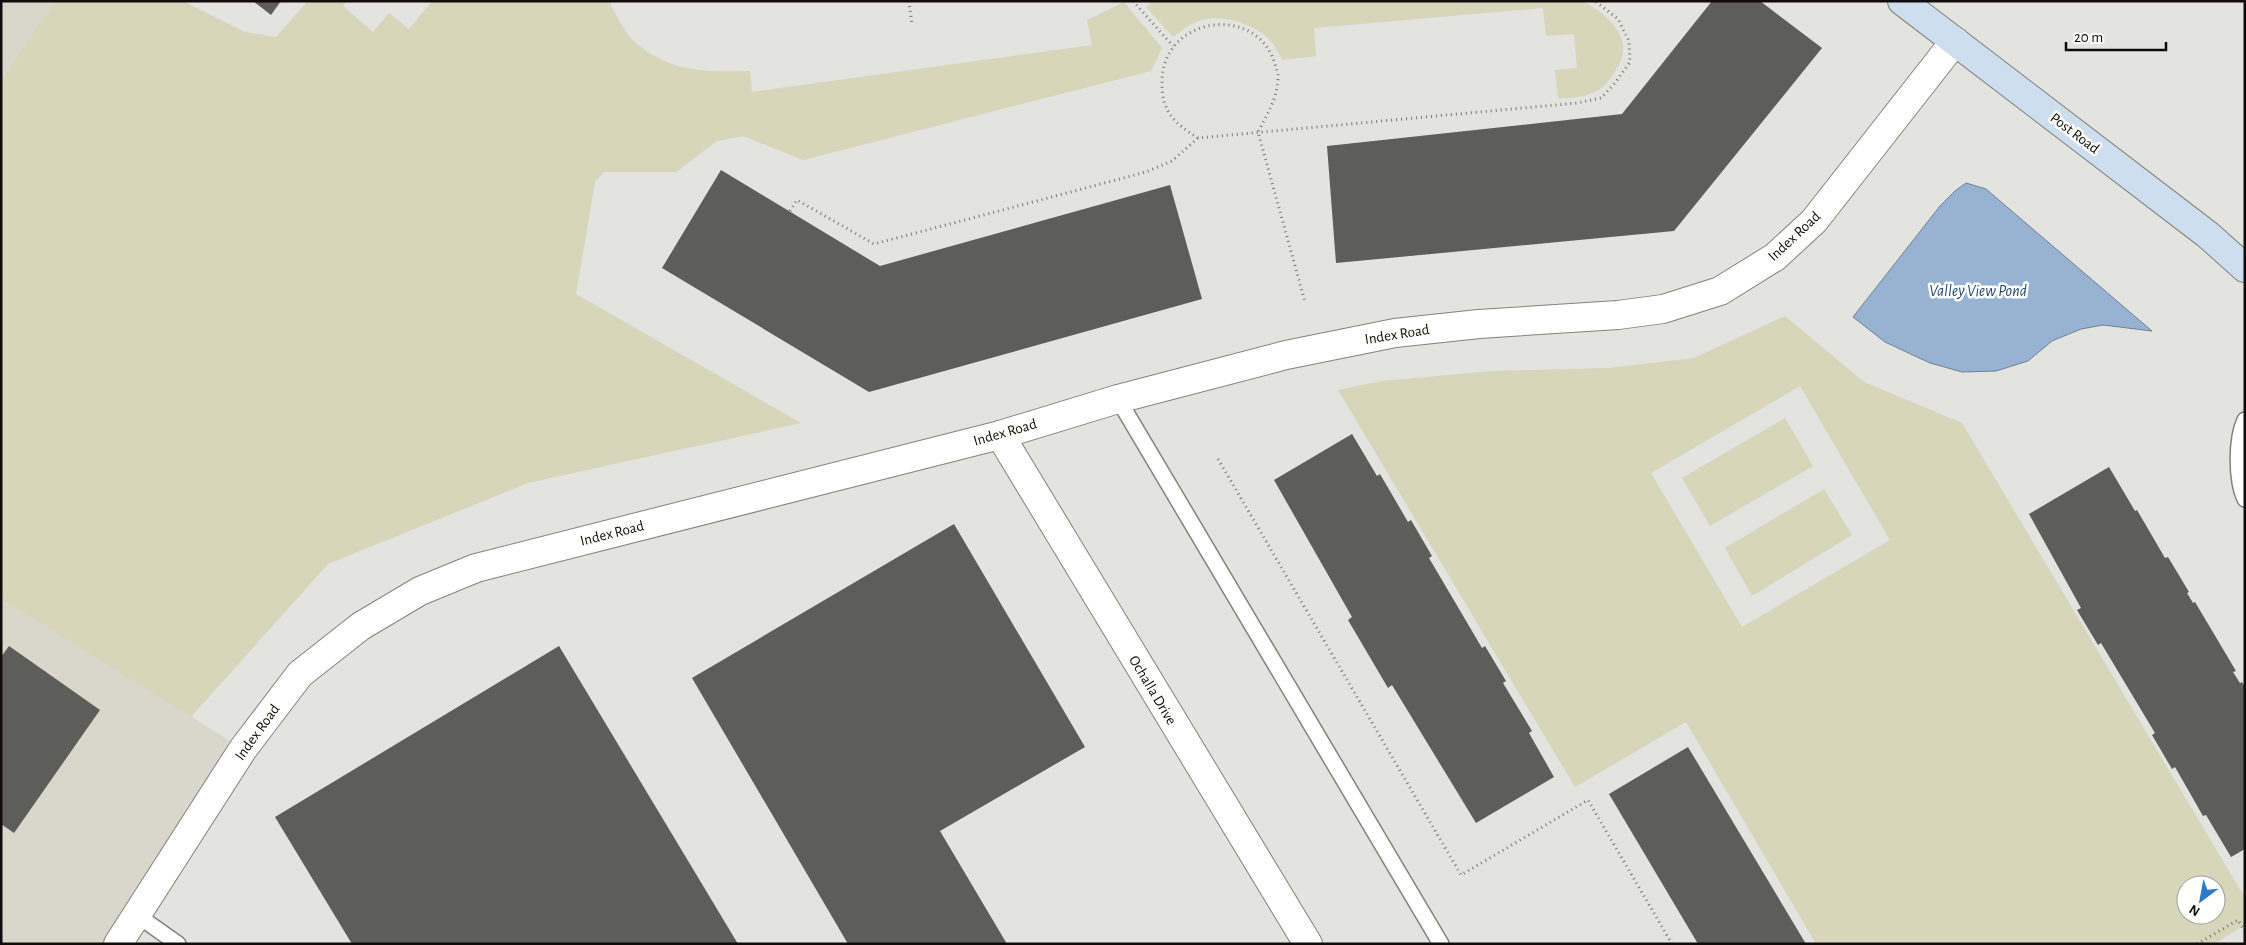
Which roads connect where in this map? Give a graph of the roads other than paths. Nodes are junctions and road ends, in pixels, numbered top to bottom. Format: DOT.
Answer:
graph roads {
  1 [pos="1902,1"];
  2 [pos="1955,41"];
  3 [pos="2245,268"];
  4 [pos="1118,399"];
  5 [pos="2245,420"];
  6 [pos="1000,435"];
  7 [pos="2245,499"];
  8 [pos="136,915"];
  9 [pos="118,944"];
  10 [pos="178,944"];
  11 [pos="1308,944"];
  12 [pos="1441,944"];
  1 -- 2 [label="street, Post Road"];
  2 -- 3 [label="street, Post Road"];
  2 -- 4 [label="street, Index Road"];
  4 -- 6 [label="street, Index Road"];
  4 -- 12 [label="lane"];
  5 -- 7 [label="lane"];
  6 -- 8 [label="street, Index Road"];
  6 -- 11 [label="street, Ochalla Drive"];
  8 -- 9 [label="street, Index Road"];
  8 -- 10 [label="lane"];
}
